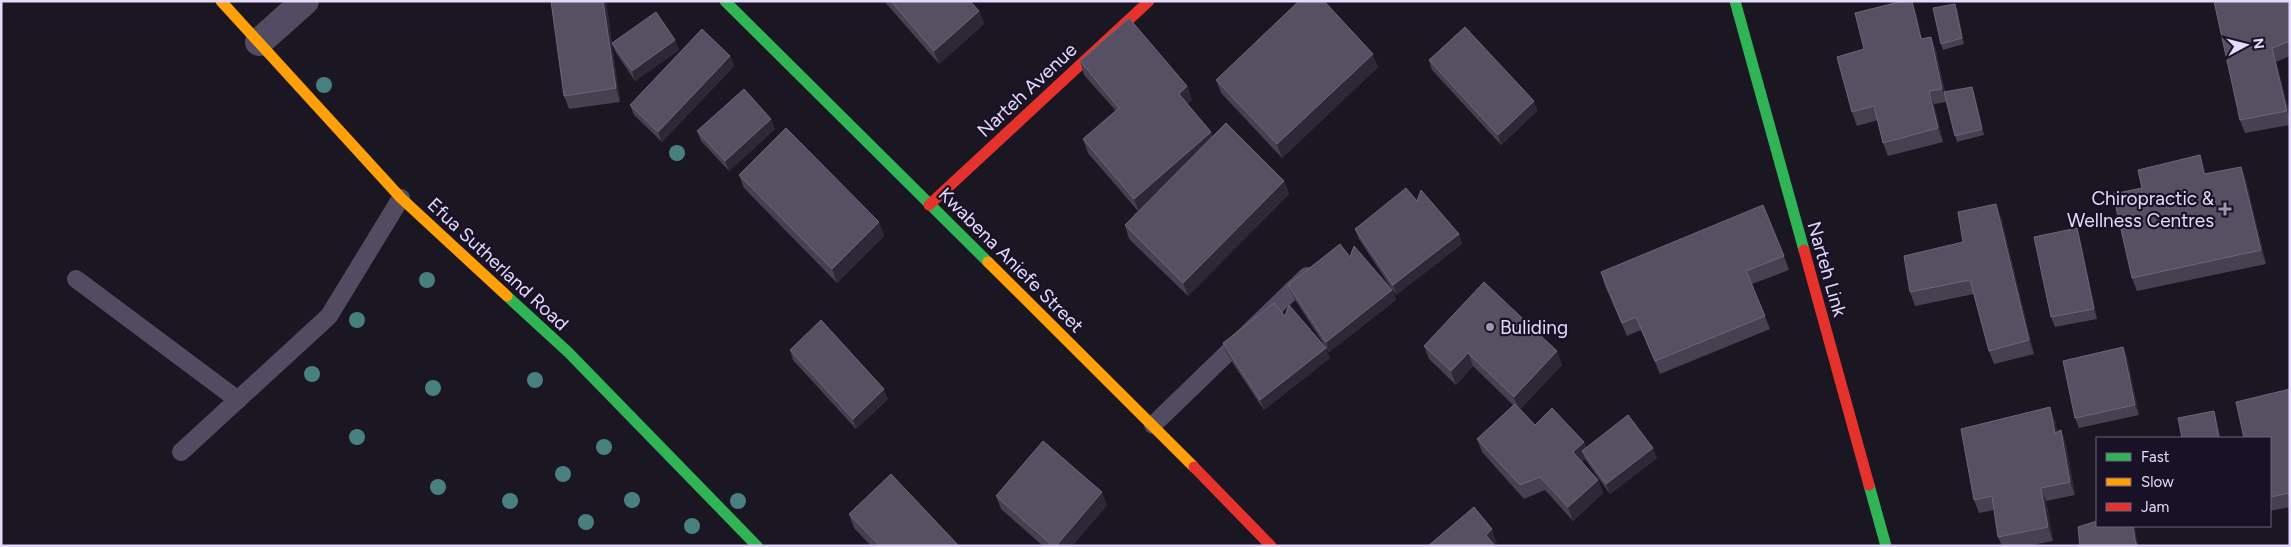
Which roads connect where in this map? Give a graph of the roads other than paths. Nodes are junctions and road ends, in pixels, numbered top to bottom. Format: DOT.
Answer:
graph roads {
  1 [pos="221,1"];
  2 [pos="305,1"];
  3 [pos="724,1"];
  4 [pos="1150,1"];
  5 [pos="1735,1"];
  6 [pos="259,42"];
  7 [pos="401,198"];
  8 [pos="929,205"];
  9 [pos="1316,267"];
  10 [pos="76,279"];
  11 [pos="238,400"];
  12 [pos="1153,425"];
  13 [pos="181,452"];
  14 [pos="757,546"];
  15 [pos="1271,546"];
  16 [pos="1886,546"];
  1 -- 6 [label="street, Efua Sutherland Road"];
  2 -- 6 [label="street"];
  3 -- 8 [label="street, Kwabena Aniefe Street"];
  4 -- 8 [label="street, Narteh Avenue"];
  5 -- 16 [label="street, Narteh Link"];
  6 -- 7 [label="street, Efua Sutherland Road"];
  7 -- 11 [label="lane"];
  7 -- 14 [label="street, Efua Sutherland Road"];
  8 -- 12 [label="street, Kwabena Aniefe Street"];
  9 -- 12 [label="lane"];
  10 -- 11 [label="lane"];
  11 -- 13 [label="lane"];
  12 -- 15 [label="street, Kwabena Aniefe Street"];
}
